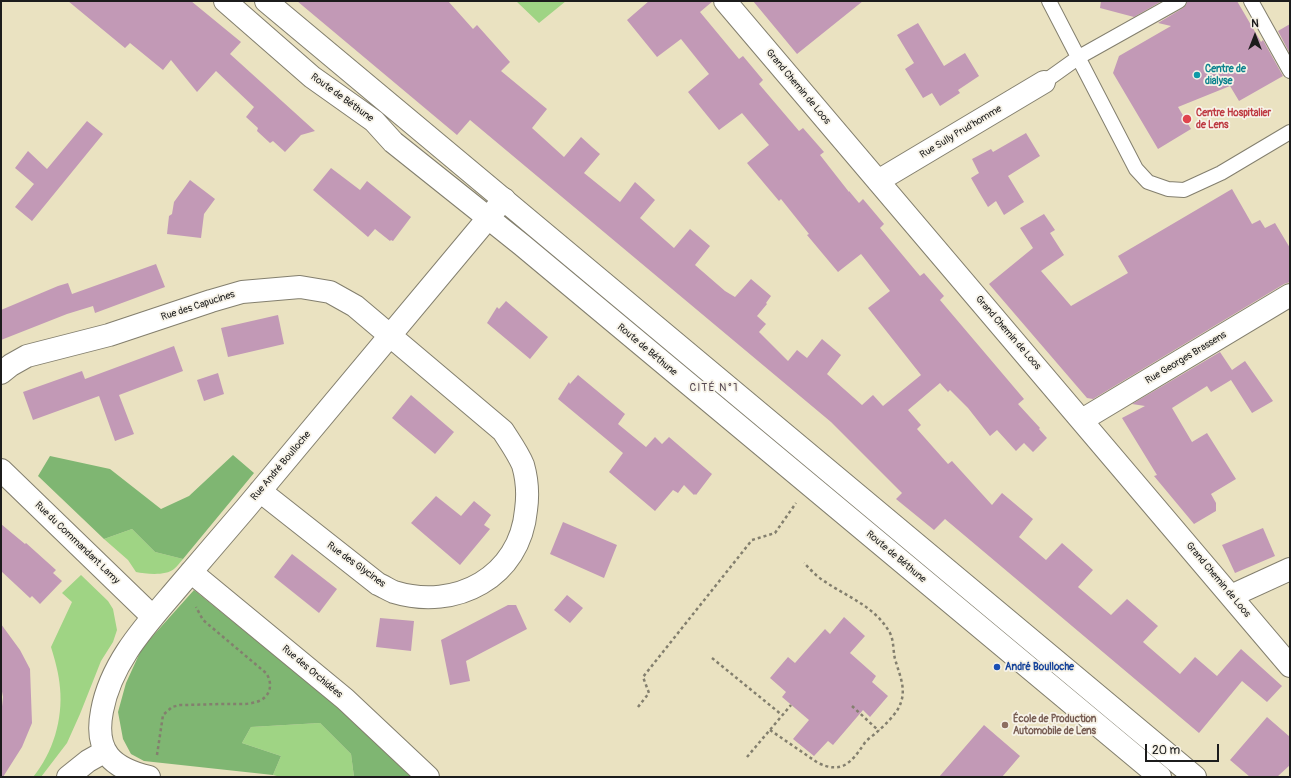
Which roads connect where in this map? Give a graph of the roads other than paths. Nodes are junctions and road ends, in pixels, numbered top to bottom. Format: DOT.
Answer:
graph roads {
  1 [pos="225,1"];
  2 [pos="725,1"];
  3 [pos="1049,1"];
  4 [pos="1180,1"];
  5 [pos="1251,1"];
  6 [pos="275,4"];
  7 [pos="258,29"];
  8 [pos="1079,57"];
  9 [pos="1290,70"];
  10 [pos="1044,82"];
  11 [pos="1290,132"];
  12 [pos="878,181"];
  13 [pos="504,199"];
  14 [pos="488,218"];
  15 [pos="1290,295"];
  16 [pos="390,337"];
  17 [pos="1,373"];
  18 [pos="1082,420"];
  19 [pos="1,470"];
  20 [pos="260,491"];
  21 [pos="1290,569"];
  22 [pos="199,578"];
  23 [pos="1231,596"];
  24 [pos="153,617"];
  25 [pos="1290,666"];
  26 [pos="104,752"];
  27 [pos="152,769"];
  28 [pos="68,777"];
  29 [pos="428,777"];
  30 [pos="1160,777"];
  31 [pos="1195,777"];
  1 -- 7 [label="street, Route de Béthune"];
  2 -- 12 [label="street, Grand Chemin de Loos"];
  3 -- 8 [label="lane"];
  4 -- 8 [label="lane"];
  5 -- 9 [label="lane"];
  6 -- 7 [label="street"];
  6 -- 13 [label="street"];
  7 -- 14 [label="street, Route de Béthune"];
  8 -- 10 [label="lane"];
  8 -- 11 [label="lane"];
  10 -- 12 [label="street, Rue Sully Prud'homme"];
  12 -- 18 [label="street, Grand Chemin de Loos"];
  13 -- 14 [label="street, Rue André Boulloche"];
  13 -- 31 [label="street"];
  14 -- 16 [label="street, Rue André Boulloche"];
  14 -- 30 [label="street, Route de Béthune"];
  15 -- 18 [label="street, Rue Georges Brassens"];
  16 -- 17 [label="street, Rue des Capucines"];
  16 -- 20 [label="street, Rue André Boulloche"];
  16 -- 20 [label="street, Rue des Glycines"];
  18 -- 23 [label="street, Grand Chemin de Loos"];
  19 -- 24 [label="street, Rue du Commandant Lamy"];
  20 -- 22 [label="street, Rue André Boulloche"];
  21 -- 23 [label="street"];
  22 -- 24 [label="street, Rue André Boulloche"];
  22 -- 29 [label="street, Rue des Orchidées"];
  23 -- 25 [label="street, Grand Chemin de Loos"];
  24 -- 26 [label="street, Rue André Boulloche"];
  26 -- 27 [label="street"];
  26 -- 28 [label="street"];
}
